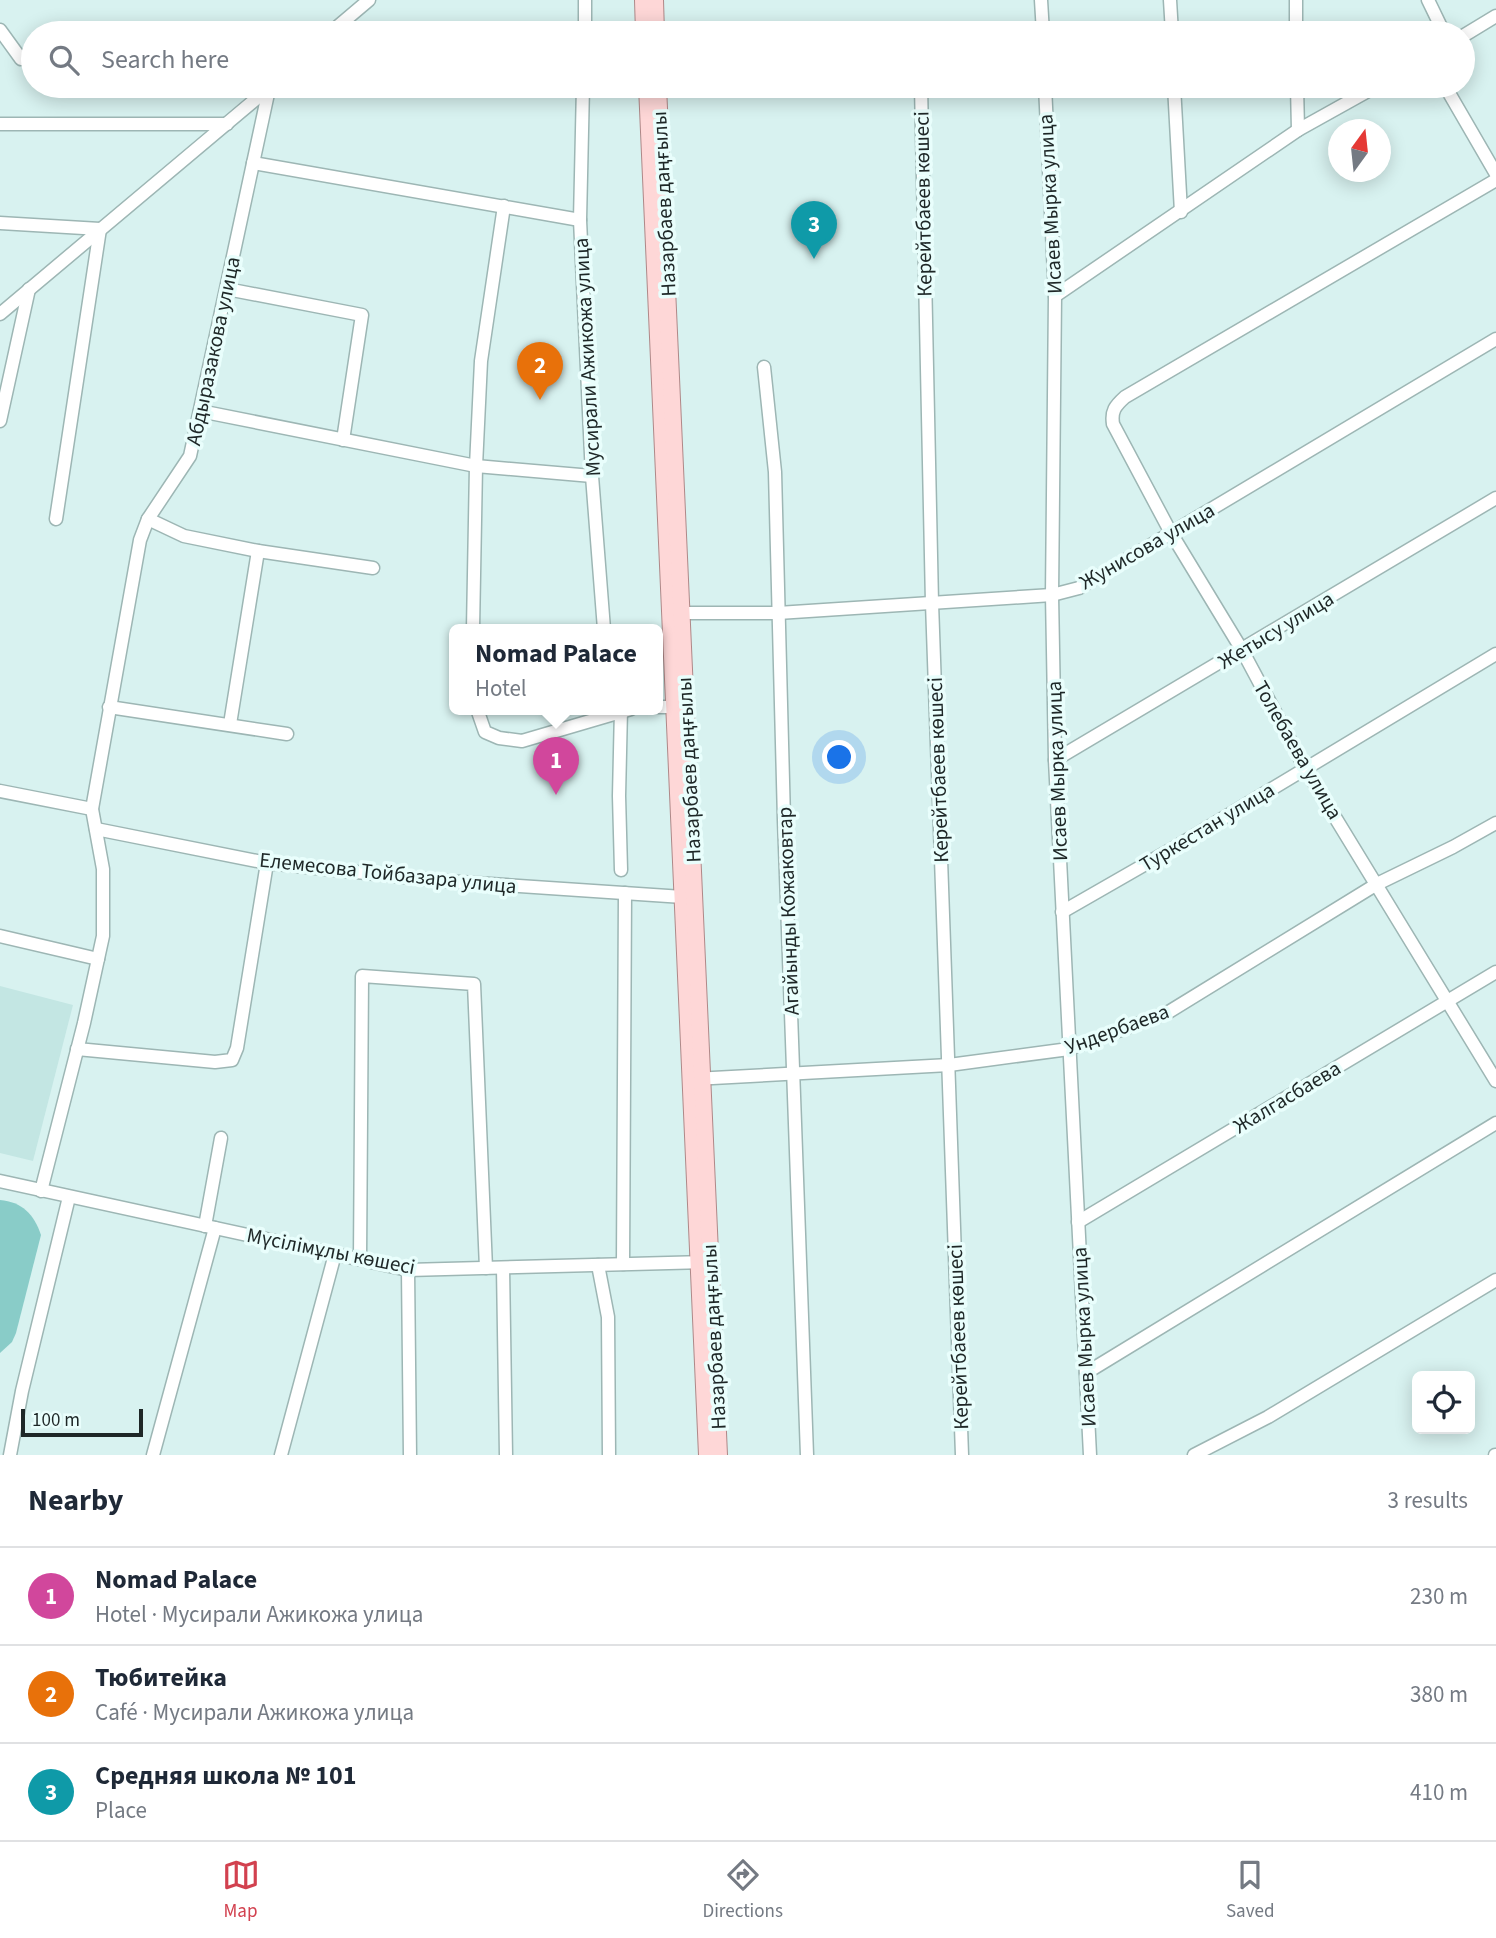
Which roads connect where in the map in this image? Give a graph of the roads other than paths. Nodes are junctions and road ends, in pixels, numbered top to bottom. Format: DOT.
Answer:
graph roads {
  1 [pos="369,0"];
  2 [pos="585,0"];
  3 [pos="643,0"];
  4 [pos="655,0"];
  5 [pos="1041,0"];
  6 [pos="1170,0"];
  7 [pos="1296,0"];
  8 [pos="1428,0"];
  9 [pos="1496,16"];
  10 [pos="344,21"];
  11 [pos="585,21"];
  12 [pos="644,21"];
  13 [pos="656,21"];
  14 [pos="1042,21"];
  15 [pos="1171,21"];
  16 [pos="1296,21"];
  17 [pos="1438,21"];
  18 [pos="1475,29"];
  19 [pos="0,30"];
  20 [pos="21,59"];
  21 [pos="258,98"];
  22 [pos="268,98"];
  23 [pos="583,98"];
  24 [pos="648,98"];
  25 [pos="658,98"];
  26 [pos="920,98"];
  27 [pos="1046,98"];
  28 [pos="1175,98"];
  29 [pos="1297,98"];
  30 [pos="1355,98"];
  31 [pos="1452,98"];
  32 [pos="0,124"];
  33 [pos="227,124"];
  34 [pos="1298,130"];
  35 [pos="253,163"];
  36 [pos="1496,174"];
  37 [pos="1496,180"];
  38 [pos="504,206"];
  39 [pos="1181,212"];
  40 [pos="580,220"];
  41 [pos="0,223"];
  42 [pos="100,229"];
  43 [pos="29,289"];
  44 [pos="227,289"];
  45 [pos="1055,296"];
  46 [pos="0,314"];
  47 [pos="1496,339"];
  48 [pos="764,367"];
  49 [pos="200,411"];
  50 [pos="0,421"];
  51 [pos="343,440"];
  52 [pos="476,466"];
  53 [pos="592,476"];
  54 [pos="1496,498"];
  55 [pos="56,519"];
  56 [pos="148,519"];
  57 [pos="1171,533"];
  58 [pos="258,551"];
  59 [pos="373,568"];
  60 [pos="1052,595"];
  61 [pos="932,603"];
  62 [pos="676,613"];
  63 [pos="778,613"];
  64 [pos="474,624"];
  65 [pos="604,624"];
  66 [pos="1242,650"];
  67 [pos="1496,654"];
  68 [pos="109,707"];
  69 [pos="666,707"];
  70 [pos="480,715"];
  71 [pos="612,715"];
  72 [pos="625,715"];
  73 [pos="230,724"];
  74 [pos="288,734"];
  75 [pos="1055,760"];
  76 [pos="1306,768"];
  77 [pos="0,791"];
  78 [pos="92,809"];
  79 [pos="1496,822"];
  80 [pos="96,829"];
  81 [pos="267,863"];
  82 [pos="621,870"];
  83 [pos="1377,884"];
  84 [pos="625,893"];
  85 [pos="682,897"];
  86 [pos="1062,912"];
  87 [pos="0,936"];
  88 [pos="98,959"];
  89 [pos="1496,972"];
  90 [pos="1446,1001"];
  91 [pos="77,1049"];
  92 [pos="1069,1049"];
  93 [pos="948,1065"];
  94 [pos="793,1073"];
  95 [pos="696,1078"];
  96 [pos="1496,1081"];
  97 [pos="1496,1123"];
  98 [pos="221,1138"];
  99 [pos="0,1181"];
  100 [pos="41,1191"];
  101 [pos="69,1197"];
  102 [pos="1078,1222"];
  103 [pos="210,1227"];
  104 [pos="335,1254"];
  105 [pos="360,1259"];
  106 [pos="704,1262"];
  107 [pos="623,1264"];
  108 [pos="598,1265"];
  109 [pos="486,1268"];
  110 [pos="503,1268"];
  111 [pos="408,1270"];
  112 [pos="1496,1280"];
  113 [pos="1086,1373"];
  114 [pos="10,1455"];
  115 [pos="153,1455"];
  116 [pos="281,1455"];
  117 [pos="410,1455"];
  118 [pos="506,1455"];
  119 [pos="609,1455"];
  120 [pos="707,1455"];
  121 [pos="719,1455"];
  122 [pos="807,1455"];
  123 [pos="962,1455"];
  124 [pos="1090,1455"];
  125 [pos="1194,1455"];
  1 -- 10 [label="street"];
  2 -- 11 [label="street"];
  3 -- 12 [label="main road"];
  4 -- 13 [label="main road"];
  5 -- 14 [label="street"];
  6 -- 15 [label="street"];
  7 -- 16 [label="street"];
  8 -- 17 [label="street"];
  9 -- 18 [label="street"];
  19 -- 20 [label="street"];
  21 -- 33 [label="street"];
  22 -- 35 [label="street, Абдыразакова улица"];
  23 -- 40 [label="street, Мусирали Ажикожа улица"];
  24 -- 62 [label="main road, Назарбаев даңғылы"];
  25 -- 62 [label="main road, Назарбаев даңғылы"];
  26 -- 61 [label="street, Керейтбаеев көшесі"];
  27 -- 45 [label="street, Исаев Мырка улица"];
  28 -- 39 [label="street"];
  29 -- 34 [label="street"];
  30 -- 34 [label="street"];
  31 -- 36 [label="street"];
  32 -- 33 [label="street"];
  33 -- 42 [label="street"];
  34 -- 39 [label="street"];
  35 -- 38 [label="street"];
  35 -- 44 [label="street, Абдыразакова улица"];
  37 -- 57 [label="street, Толебаева улица"];
  38 -- 40 [label="street"];
  38 -- 52 [label="street"];
  39 -- 45 [label="street"];
  40 -- 53 [label="street, Мусирали Ажикожа улица"];
  41 -- 42 [label="street"];
  42 -- 43 [label="street"];
  42 -- 55 [label="street"];
  43 -- 46 [label="street"];
  43 -- 50 [label="street"];
  44 -- 49 [label="street, Абдыразакова улица"];
  44 -- 51 [label="street"];
  45 -- 60 [label="street, Исаев Мырка улица"];
  47 -- 57 [label="street, Жунисова улица"];
  48 -- 63 [label="street, Агайынды Кожаковтар"];
  49 -- 51 [label="street"];
  49 -- 56 [label="street, Абдыразакова улица"];
  51 -- 52 [label="street"];
  52 -- 53 [label="street"];
  52 -- 64 [label="street"];
  53 -- 65 [label="street, Мусирали Ажикожа улица"];
  54 -- 66 [label="street, Жетысу улица"];
  56 -- 58 [label="street"];
  56 -- 68 [label="street, Абдыразакова улица"];
  57 -- 60 [label="street, Жунисова улица"];
  57 -- 66 [label="street, Толебаева улица"];
  58 -- 59 [label="street"];
  58 -- 73 [label="street"];
  60 -- 61 [label="street, Жунисова улица"];
  60 -- 75 [label="street, Исаев Мырка улица"];
  61 -- 63 [label="street, Жунисова улица"];
  61 -- 93 [label="street, Керейтбаеев көшесі"];
  62 -- 63 [label="street, Жунисова улица"];
  62 -- 69 [label="main road, Назарбаев даңғылы"];
  62 -- 95 [label="main road, Назарбаев даңғылы"];
  63 -- 94 [label="street, Агайынды Кожаковтар"];
  66 -- 75 [label="street, Жетысу улица"];
  66 -- 76 [label="street, Толебаева улица"];
  67 -- 76 [label="street, Туркестан улица"];
  68 -- 73 [label="street"];
  68 -- 78 [label="street, Абдыразакова улица"];
  69 -- 85 [label="main road, Назарбаев даңғылы"];
  70 -- 71 [label="street"];
  72 -- 82 [label="street"];
  73 -- 74 [label="street"];
  75 -- 86 [label="street, Исаев Мырка улица"];
  76 -- 83 [label="street, Толебаева улица"];
  76 -- 86 [label="street, Туркестан улица"];
  77 -- 78 [label="street"];
  78 -- 80 [label="street"];
  79 -- 83 [label="street, Ундербаева"];
  80 -- 81 [label="street, Елемесова Тойбазара улица"];
  80 -- 88 [label="street"];
  81 -- 84 [label="street, Елемесова Тойбазара улица"];
  81 -- 91 [label="street"];
  83 -- 90 [label="street, Толебаева улица"];
  83 -- 92 [label="street, Ундербаева"];
  84 -- 85 [label="street, Елемесова Тойбазара улица"];
  84 -- 107 [label="street"];
  85 -- 95 [label="main road, Назарбаев даңғылы"];
  86 -- 92 [label="street, Исаев Мырка улица"];
  87 -- 88 [label="street"];
  88 -- 91 [label="street"];
  89 -- 90 [label="street, Жалгасбаева"];
  90 -- 96 [label="street, Толебаева улица"];
  90 -- 102 [label="street, Жалгасбаева"];
  91 -- 100 [label="street"];
  92 -- 93 [label="street, Ундербаева"];
  92 -- 102 [label="street, Исаев Мырка улица"];
  93 -- 94 [label="street, Ундербаева"];
  93 -- 123 [label="street, Керейтбаеев көшесі"];
  94 -- 95 [label="street, Ундербаева"];
  94 -- 122 [label="street, Агайынды Кожаковтар"];
  95 -- 106 [label="main road, Назарбаев даңғылы"];
  97 -- 113 [label="street"];
  98 -- 103 [label="street"];
  99 -- 100 [label="street, Мүсілімұлы көшесі"];
  100 -- 101 [label="street, Мүсілімұлы көшесі"];
  101 -- 103 [label="street, Мүсілімұлы көшесі"];
  101 -- 114 [label="street"];
  102 -- 113 [label="street, Исаев Мырка улица"];
  103 -- 104 [label="street, Мүсілімұлы көшесі"];
  103 -- 115 [label="street"];
  104 -- 105 [label="street, Мүсілімұлы көшесі"];
  104 -- 116 [label="street"];
  105 -- 109 [label="street"];
  105 -- 111 [label="street, Мүсілімұлы көшесі"];
  106 -- 107 [label="street, Мүсілімұлы көшесі"];
  106 -- 120 [label="main road, Назарбаев даңғылы"];
  106 -- 121 [label="main road, Назарбаев даңғылы"];
  107 -- 108 [label="street, Мүсілімұлы көшесі"];
  108 -- 110 [label="street, Мүсілімұлы көшесі"];
  108 -- 119 [label="street"];
  109 -- 110 [label="street, Мүсілімұлы көшесі"];
  109 -- 111 [label="street, Мүсілімұлы көшесі"];
  110 -- 118 [label="street"];
  111 -- 117 [label="street"];
  112 -- 125 [label="street"];
  113 -- 124 [label="street, Исаев Мырка улица"];
}
